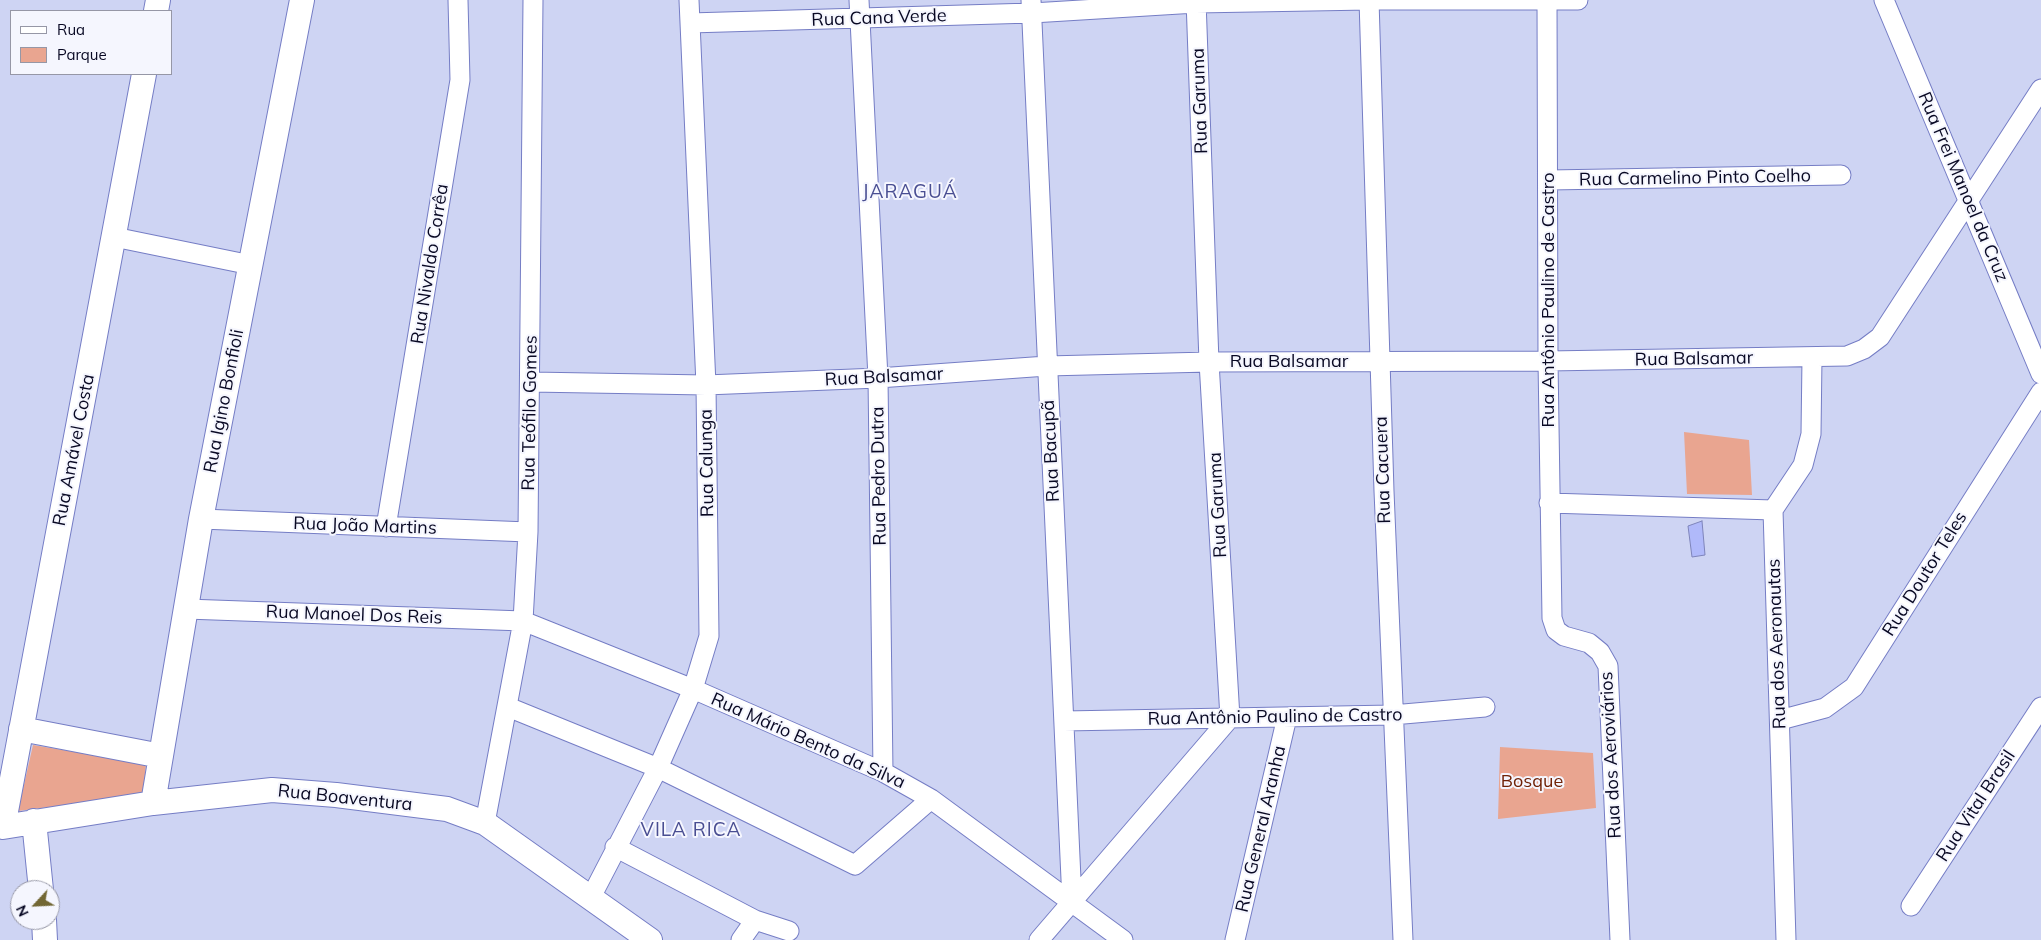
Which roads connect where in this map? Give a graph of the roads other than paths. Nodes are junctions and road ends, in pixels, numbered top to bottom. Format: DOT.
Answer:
graph roads {
  1 [pos="302,0"];
  2 [pos="458,0"];
  3 [pos="533,0"];
  4 [pos="689,0"];
  5 [pos="1369,0"];
  6 [pos="1547,0"];
  7 [pos="1578,0"];
  8 [pos="1196,2"];
  9 [pos="1887,2"];
  10 [pos="1032,6"];
  11 [pos="859,9"];
  12 [pos="690,23"];
  13 [pos="144,75"];
  14 [pos="2041,89"];
  15 [pos="1841,175"];
  16 [pos="1549,180"];
  17 [pos="1969,202"];
  18 [pos="114,238"];
  19 [pos="251,265"];
  20 [pos="1812,358"];
  21 [pos="1548,360"];
  22 [pos="1209,362"];
  23 [pos="1379,362"];
  24 [pos="1047,366"];
  25 [pos="2041,374"];
  26 [pos="878,378"];
  27 [pos="531,382"];
  28 [pos="706,385"];
  29 [pos="2041,392"];
  30 [pos="1549,503"];
  31 [pos="1773,510"];
  32 [pos="201,519"];
  33 [pos="386,527"];
  34 [pos="528,532"];
  35 [pos="1551,600"];
  36 [pos="186,609"];
  37 [pos="523,621"];
  38 [pos="693,689"];
  39 [pos="508,707"];
  40 [pos="1485,707"];
  41 [pos="2041,707"];
  42 [pos="1392,715"];
  43 [pos="1287,717"];
  44 [pos="1230,718"];
  45 [pos="1780,720"];
  46 [pos="1064,721"];
  47 [pos="21,729"];
  48 [pos="161,756"];
  49 [pos="658,768"];
  50 [pos="883,772"];
  51 [pos="931,799"];
  52 [pos="153,804"];
  53 [pos="34,822"];
  54 [pos="485,823"];
  55 [pos="3,827"];
  56 [pos="615,848"];
  57 [pos="40,880"];
  58 [pos="590,899"];
  59 [pos="1072,901"];
  60 [pos="1911,906"];
  61 [pos="755,920"];
  62 [pos="790,932"];
  63 [pos="650,940"];
  64 [pos="741,940"];
  65 [pos="1039,940"];
  66 [pos="1122,940"];
  67 [pos="1235,940"];
  68 [pos="1403,940"];
  69 [pos="1620,940"];
  70 [pos="1786,940"];
  1 -- 19 [label="street, Rua Igino Bonfioli"];
  2 -- 33 [label="street, Rua Nivaldo Corrêa"];
  3 -- 27 [label="street, Rua Teófilo Gomes"];
  4 -- 12 [label="street, Rua Calunga"];
  5 -- 6 [label="street, Rua Cana Verde"];
  5 -- 8 [label="street, Rua Cana Verde"];
  5 -- 23 [label="street, Rua Cacuera"];
  6 -- 7 [label="street, Rua Cana Verde"];
  6 -- 16 [label="street, Rua Antônio Paulino de Castro"];
  8 -- 10 [label="street, Rua Cana Verde"];
  8 -- 22 [label="street, Rua Garuma"];
  9 -- 17 [label="street, Rua Frei Manoel da Cruz"];
  10 -- 11 [label="street, Rua Cana Verde"];
  10 -- 24 [label="street, Rua Bacupã"];
  11 -- 12 [label="street, Rua Cana Verde"];
  11 -- 26 [label="street, Rua Pedro Dutra"];
  12 -- 28 [label="street, Rua Calunga"];
  13 -- 18 [label="street, Rua Amável Costa"];
  14 -- 17 [label="street, Rua Balsamar"];
  15 -- 16 [label="street, Rua Carmelino Pinto Coelho"];
  16 -- 21 [label="street, Rua Antônio Paulino de Castro"];
  17 -- 20 [label="street, Rua Balsamar"];
  17 -- 25 [label="street, Rua Frei Manoel da Cruz"];
  18 -- 19 [label="street"];
  18 -- 47 [label="street, Rua Amável Costa"];
  19 -- 32 [label="street, Rua Igino Bonfioli"];
  20 -- 21 [label="street, Rua Balsamar"];
  20 -- 31 [label="street"];
  21 -- 23 [label="street, Rua Balsamar"];
  21 -- 30 [label="street, Rua Antônio Paulino de Castro"];
  22 -- 23 [label="street, Rua Balsamar"];
  22 -- 24 [label="street, Rua Balsamar"];
  22 -- 44 [label="street, Rua Garuma"];
  23 -- 42 [label="street, Rua Cacuera"];
  24 -- 26 [label="street, Rua Balsamar"];
  24 -- 46 [label="street, Rua Bacupã"];
  26 -- 28 [label="street, Rua Balsamar"];
  26 -- 50 [label="street, Rua Pedro Dutra"];
  27 -- 28 [label="street, Rua Balsamar"];
  27 -- 34 [label="street, Rua Teófilo Gomes"];
  28 -- 38 [label="street, Rua Calunga"];
  29 -- 45 [label="street, Rua Doutor Teles"];
  30 -- 31 [label="street"];
  30 -- 35 [label="street, Rua Antônio Paulino de Castro"];
  31 -- 45 [label="street, Rua dos Aeronautas"];
  32 -- 33 [label="street, Rua João Martins"];
  32 -- 36 [label="street, Rua Igino Bonfioli"];
  33 -- 34 [label="street, Rua João Martins"];
  34 -- 37 [label="street, Rua Teófilo Gomes"];
  35 -- 69 [label="street, Rua dos Aeroviários"];
  36 -- 37 [label="street, Rua Manoel Dos Reis"];
  36 -- 48 [label="street, Rua Igino Bonfioli"];
  37 -- 38 [label="street, Rua Mário Bento da Silva"];
  37 -- 39 [label="street, Rua Teófilo Gomes"];
  38 -- 49 [label="street, Rua Calunga"];
  38 -- 50 [label="street, Rua Mário Bento da Silva"];
  39 -- 49 [label="street"];
  39 -- 54 [label="street, Rua Teófilo Gomes"];
  40 -- 42 [label="street, Rua Antônio Paulino de Castro"];
  41 -- 60 [label="street, Rua Vital Brasil"];
  42 -- 43 [label="street, Rua Antônio Paulino de Castro"];
  42 -- 68 [label="street, Rua Cacuera"];
  43 -- 44 [label="street, Rua Antônio Paulino de Castro"];
  43 -- 67 [label="street, Rua General Aranha"];
  44 -- 46 [label="street, Rua Antônio Paulino de Castro"];
  44 -- 59 [label="street"];
  45 -- 70 [label="street, Rua dos Aeronautas"];
  46 -- 59 [label="street, Rua Bacupã"];
  47 -- 48 [label="street"];
  47 -- 55 [label="street, Rua Amável Costa"];
  48 -- 52 [label="street, Rua Igino Bonfioli"];
  49 -- 51 [label="street"];
  49 -- 56 [label="street, Rua Calunga"];
  50 -- 51 [label="street, Rua Mário Bento da Silva"];
  51 -- 59 [label="street, Rua Mário Bento da Silva"];
  52 -- 53 [label="street, Rua Boaventura"];
  52 -- 54 [label="street, Rua Boaventura"];
  53 -- 55 [label="street, Rua Boaventura"];
  53 -- 57 [label="street"];
  54 -- 58 [label="street, Rua Boaventura"];
  56 -- 58 [label="street, Rua Calunga"];
  56 -- 61 [label="street"];
  58 -- 63 [label="street, Rua Boaventura"];
  59 -- 65 [label="street"];
  59 -- 66 [label="street, Rua Mário Bento da Silva"];
  61 -- 62 [label="street"];
  61 -- 64 [label="street"];
}
